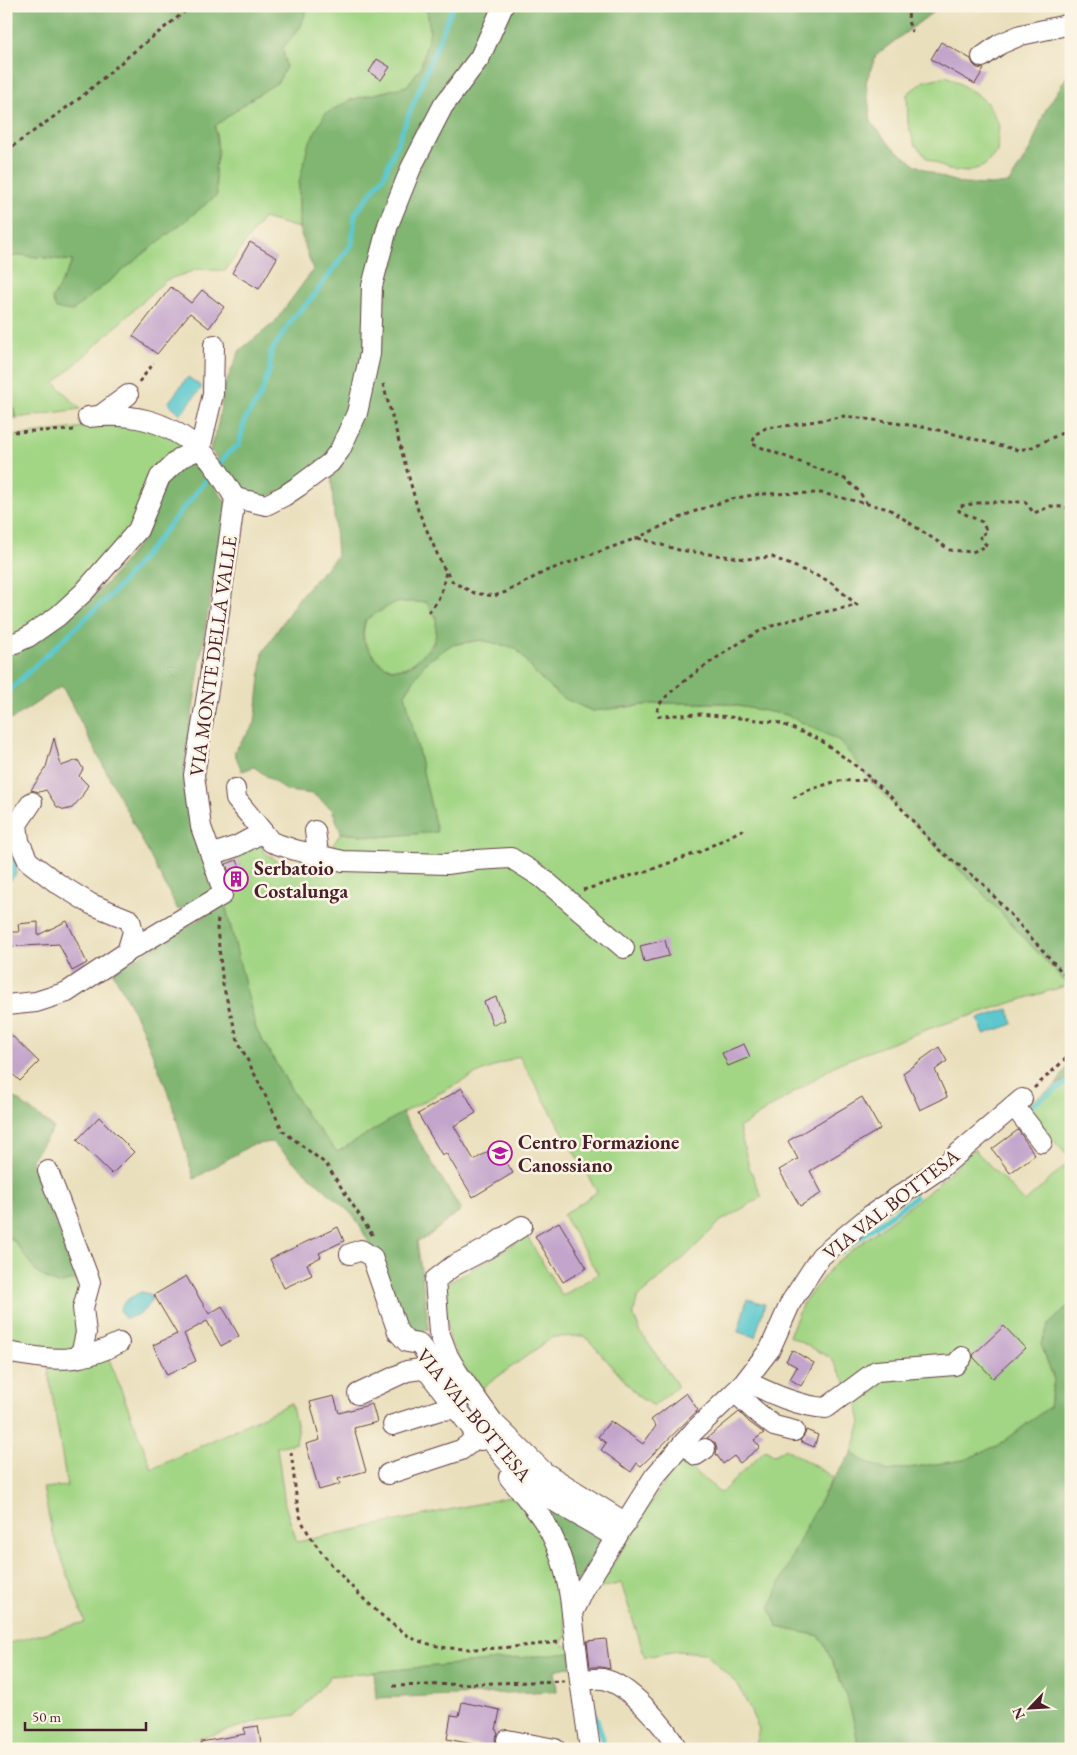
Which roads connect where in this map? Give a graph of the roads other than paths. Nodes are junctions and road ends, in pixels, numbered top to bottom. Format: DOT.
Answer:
graph roads {
  1 [pos="503,6"];
  2 [pos="1071,24"];
  3 [pos="982,57"];
  4 [pos="214,345"];
  5 [pos="128,395"];
  6 [pos="210,462"];
  7 [pos="234,498"];
  8 [pos="6,647"];
  9 [pos="235,789"];
  10 [pos="32,802"];
  11 [pos="315,831"];
  12 [pos="263,832"];
  13 [pos="315,854"];
  14 [pos="211,855"];
  15 [pos="624,948"];
  16 [pos="127,952"];
  17 [pos="6,1005"];
  18 [pos="1042,1142"];
  19 [pos="48,1171"];
  20 [pos="522,1226"];
  21 [pos="350,1254"];
  22 [pos="119,1343"];
  23 [pos="6,1352"];
  24 [pos="962,1357"];
  25 [pos="75,1358"];
  26 [pos="744,1382"];
  27 [pos="778,1387"];
  28 [pos="358,1394"];
  29 [pos="456,1409"];
  30 [pos="393,1425"];
  31 [pos="794,1431"];
  32 [pos="476,1434"];
  33 [pos="684,1442"];
  34 [pos="705,1449"];
  35 [pos="388,1474"];
  36 [pos="621,1530"];
  37 [pos="572,1613"];
  38 [pos="580,1680"];
  39 [pos="508,1740"];
  40 [pos="555,1749"];
  41 [pos="590,1749"];
  42 [pos="677,1749"];
  1 -- 7 [label="street"];
  2 -- 3 [label="street"];
  4 -- 6 [label="street"];
  5 -- 6 [label="street"];
  6 -- 7 [label="street"];
  6 -- 8 [label="street"];
  7 -- 14 [label="street, VIA MONTE DELLA VALLE"];
  9 -- 12 [label="street"];
  10 -- 16 [label="street"];
  11 -- 13 [label="street"];
  12 -- 13 [label="street"];
  12 -- 14 [label="street"];
  13 -- 15 [label="street"];
  14 -- 16 [label="street, VIA MONTE DELLA VALLE"];
  16 -- 17 [label="street"];
  18 -- 26 [label="street, VIA VAL BOTTESA"];
  19 -- 25 [label="street"];
  20 -- 36 [label="street"];
  21 -- 36 [label="street, VIA VAL BOTTESA"];
  22 -- 25 [label="street"];
  23 -- 25 [label="street"];
  24 -- 26 [label="street"];
  26 -- 27 [label="street"];
  26 -- 31 [label="street"];
  26 -- 33 [label="street, VIA VAL BOTTESA"];
  28 -- 29 [label="street"];
  29 -- 30 [label="street"];
  29 -- 32 [label="street"];
  32 -- 35 [label="street"];
  32 -- 37 [label="street"];
  33 -- 34 [label="street"];
  33 -- 36 [label="street, VIA VAL BOTTESA"];
  36 -- 37 [label="street, VIA VAL BOTTESA"];
  37 -- 38 [label="street"];
  38 -- 41 [label="street"];
  38 -- 42 [label="street"];
  39 -- 40 [label="street"];
}
